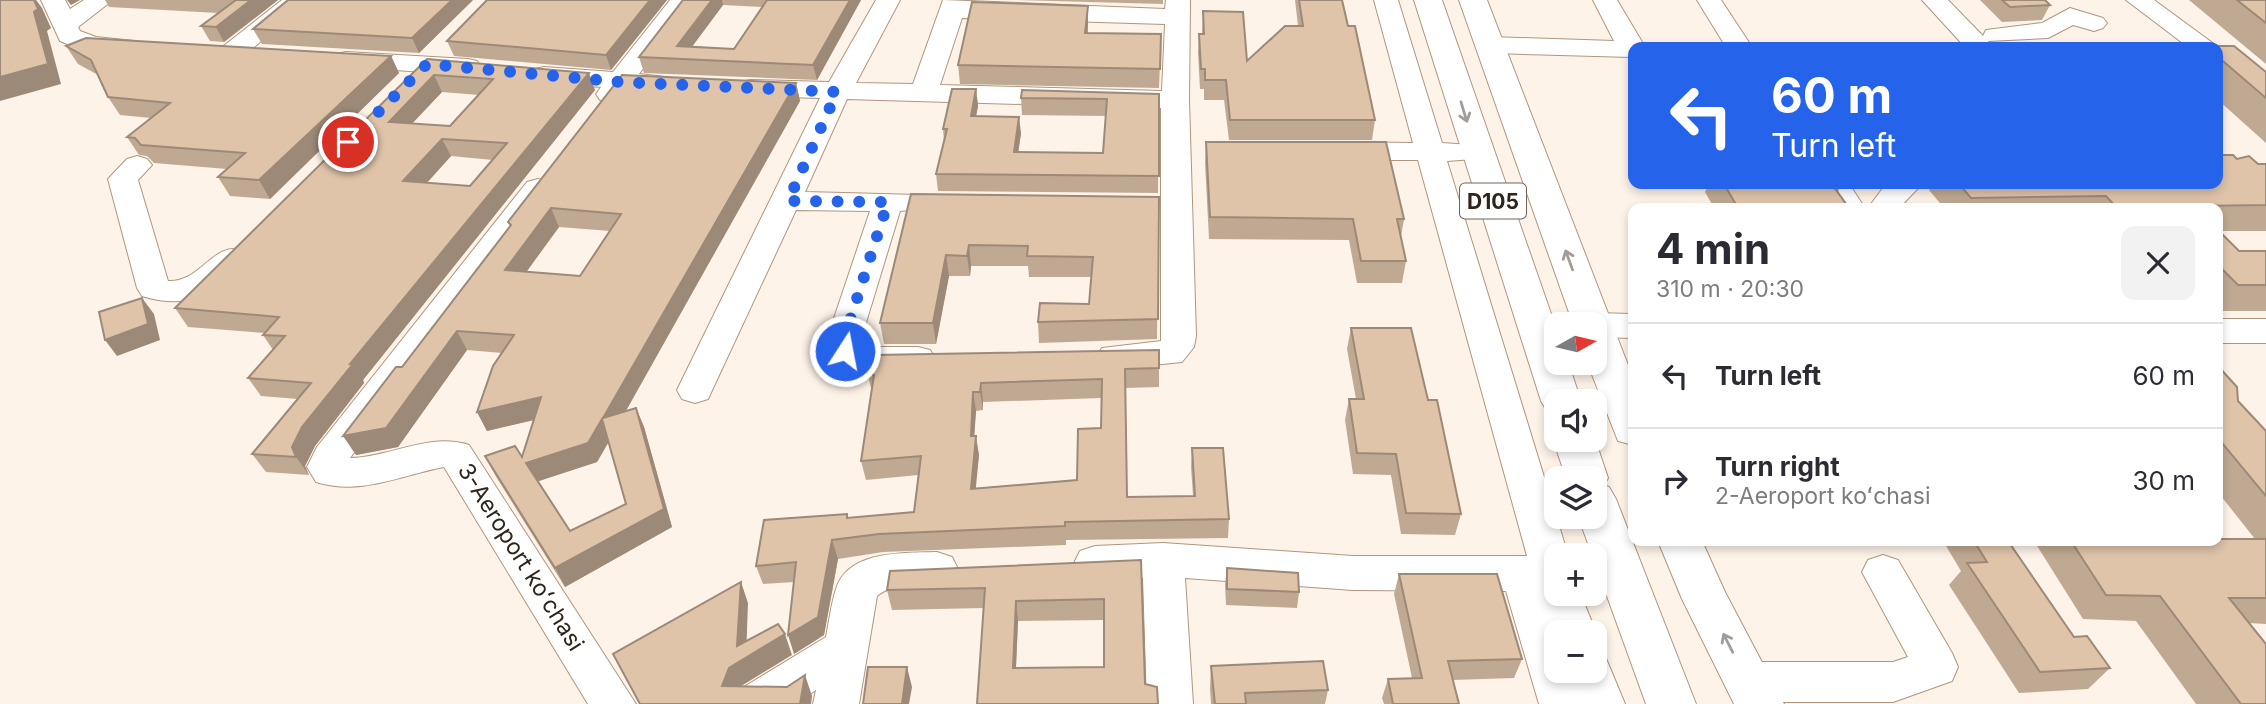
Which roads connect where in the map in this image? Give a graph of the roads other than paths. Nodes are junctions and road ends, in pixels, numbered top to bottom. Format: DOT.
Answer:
graph roads {
  1 [pos="53,0"];
  2 [pos="101,0"];
  3 [pos="297,0"];
  4 [pos="683,0"];
  5 [pos="888,0"];
  6 [pos="1386,0"];
  7 [pos="1428,0"];
  8 [pos="1473,0"];
  9 [pos="1605,0"];
  10 [pos="1709,0"];
  11 [pos="1934,0"];
  12 [pos="2121,0"];
  13 [pos="2138,0"];
  14 [pos="953,5"];
  15 [pos="1178,8"];
  16 [pos="2094,23"];
  17 [pos="63,25"];
  18 [pos="454,36"];
  19 [pos="1987,41"];
  20 [pos="1628,42"];
  21 [pos="1736,42"];
  22 [pos="2069,42"];
  23 [pos="2197,42"];
  24 [pos="1491,45"];
  25 [pos="147,49"];
  26 [pos="1628,49"];
  27 [pos="202,52"];
  28 [pos="230,54"];
  29 [pos="269,56"];
  30 [pos="322,58"];
  31 [pos="1404,60"];
  32 [pos="1448,61"];
  33 [pos="427,64"];
  34 [pos="496,70"];
  35 [pos="523,73"];
  36 [pos="620,82"];
  37 [pos="688,85"];
  38 [pos="729,87"];
  39 [pos="837,92"];
  40 [pos="397,93"];
  41 [pos="923,95"];
  42 [pos="1175,100"];
  43 [pos="594,115"];
  44 [pos="1309,151"];
  45 [pos="1429,151"];
  46 [pos="1476,152"];
  47 [pos="560,159"];
  48 [pos="137,165"];
  49 [pos="1898,189"];
  50 [pos="788,201"];
  51 [pos="888,202"];
  52 [pos="943,203"];
  53 [pos="1887,203"];
  54 [pos="250,240"];
  55 [pos="1589,312"];
  56 [pos="1544,319"];
  57 [pos="1607,326"];
  58 [pos="1628,326"];
  59 [pos="2223,331"];
  60 [pos="2266,331"];
  61 [pos="1087,357"];
  62 [pos="951,358"];
  63 [pos="1607,361"];
  64 [pos="695,390"];
  65 [pos="1628,417"];
  66 [pos="1682,546"];
  67 [pos="1163,560"];
  68 [pos="1544,560"];
  69 [pos="1056,565"];
  70 [pos="976,568"];
  71 [pos="1607,571"];
  72 [pos="1883,572"];
  73 [pos="1544,578"];
  74 [pos="1552,606"];
  75 [pos="845,649"];
  76 [pos="1594,683"];
  77 [pos="1753,693"];
  78 [pos="613,704"];
  79 [pos="755,704"];
  80 [pos="836,704"];
  81 [pos="1170,704"];
  82 [pos="1562,704"];
  83 [pos="1602,704"];
  84 [pos="1671,704"];
  1 -- 17 [label="street"];
  2 -- 17 [label="street"];
  3 -- 28 [label="street"];
  4 -- 36 [label="street"];
  5 -- 39 [label="street"];
  6 -- 31 [label="street"];
  7 -- 32 [label="highway, D105"];
  8 -- 24 [label="highway, D105"];
  9 -- 20 [label="street"];
  10 -- 21 [label="street"];
  11 -- 19 [label="street"];
  12 -- 16 [label="street"];
  13 -- 23 [label="street"];
  14 -- 15 [label="street"];
  14 -- 41 [label="street"];
  15 -- 42 [label="street"];
  16 -- 19 [label="street"];
  16 -- 22 [label="street"];
  17 -- 25 [label="street"];
  18 -- 33 [label="street"];
  24 -- 26 [label="street"];
  55 -- 24 [label="highway, D105, one-way"];
  27 -- 28 [label="street"];
  28 -- 29 [label="street"];
  30 -- 33 [label="street"];
  31 -- 32 [label="street"];
  31 -- 45 [label="street"];
  32 -- 46 [label="highway, D105, one-way"];
  33 -- 34 [label="street"];
  33 -- 40 [label="street"];
  35 -- 36 [label="street"];
  36 -- 37 [label="street"];
  36 -- 43 [label="street"];
  38 -- 39 [label="street"];
  39 -- 41 [label="street"];
  39 -- 50 [label="street"];
  41 -- 42 [label="street"];
  42 -- 61 [label="street"];
  44 -- 45 [label="street"];
  45 -- 46 [label="street"];
  45 -- 68 [label="street"];
  46 -- 56 [label="highway, D105"];
  47 -- 78 [label="street, 3-Aeroport koʻchasi"];
  48 -- 54 [label="street"];
  49 -- 53 [label="street"];
  50 -- 51 [label="street"];
  50 -- 64 [label="street"];
  51 -- 52 [label="street"];
  51 -- 62 [label="street"];
  57 -- 58 [label="street"];
  59 -- 60 [label="street"];
  63 -- 65 [label="highway, D105"];
  77 -- 66 [label="highway, one-way"];
  67 -- 69 [label="street"];
  67 -- 73 [label="street"];
  67 -- 81 [label="street"];
  70 -- 75 [label="street"];
  71 -- 84 [label="highway"];
  72 -- 77 [label="street"];
  74 -- 82 [label="street"];
  75 -- 79 [label="street"];
  75 -- 80 [label="street"];
  76 -- 83 [label="street"];
}
